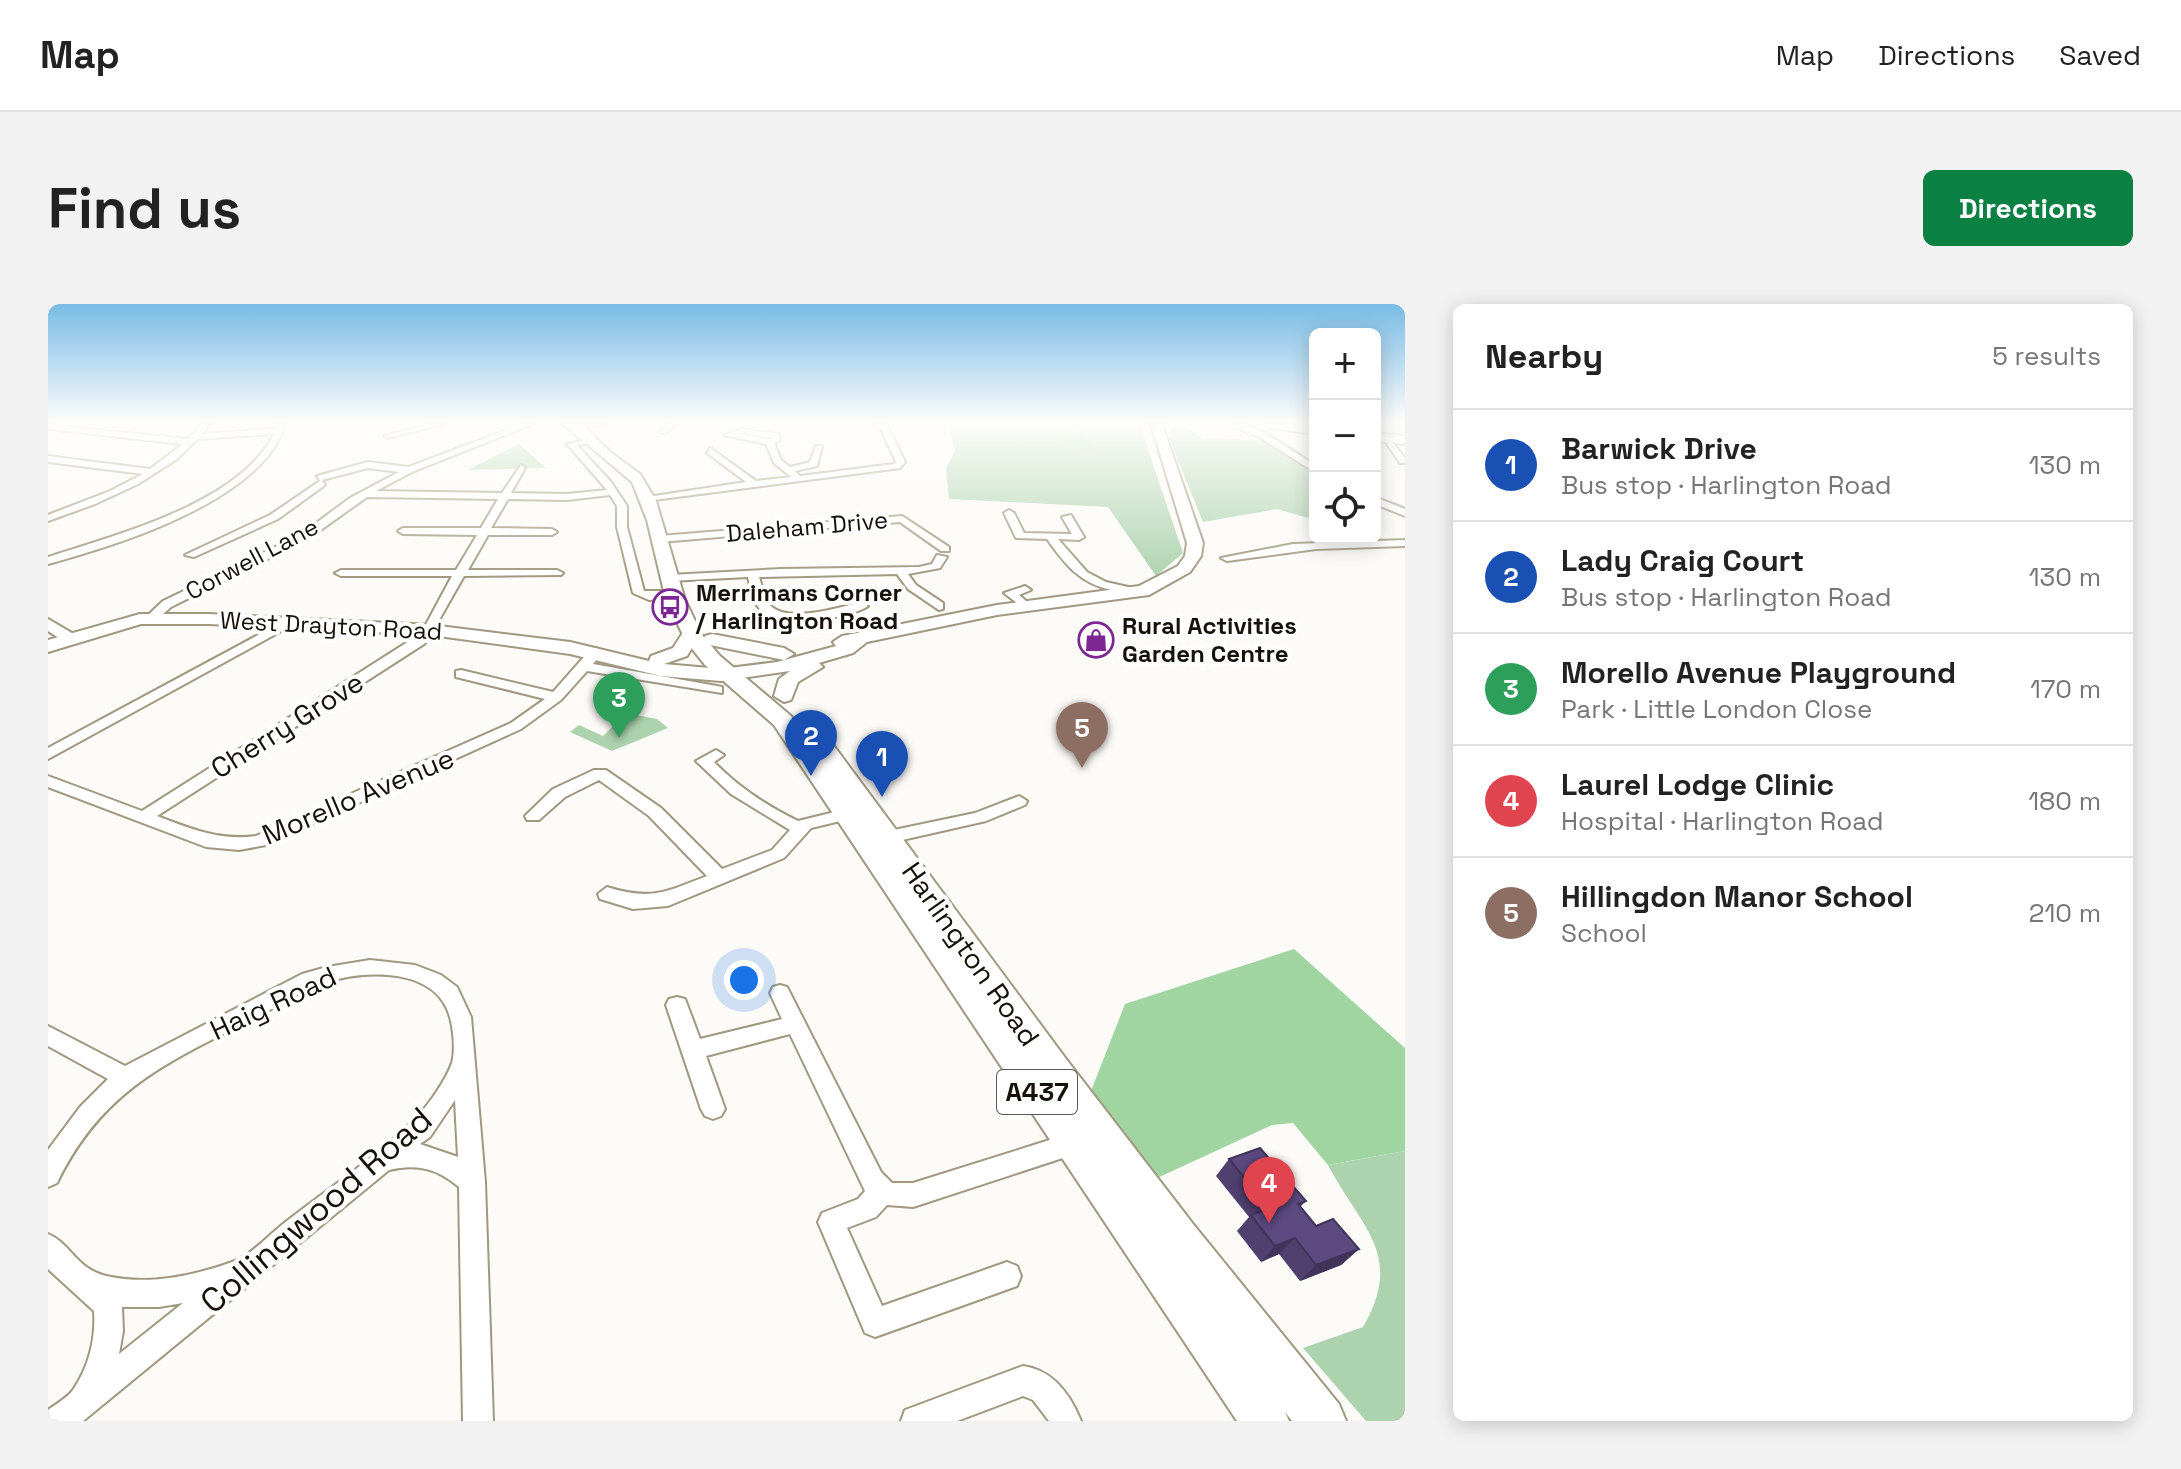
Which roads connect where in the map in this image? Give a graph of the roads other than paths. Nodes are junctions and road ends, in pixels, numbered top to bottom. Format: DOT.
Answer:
graph roads {
  1 [pos="143,476"];
  2 [pos="239,476"];
  3 [pos="331,476"];
  4 [pos="398,476"];
  5 [pos="517,476"];
  6 [pos="599,476"];
  7 [pos="634,476"];
  8 [pos="743,476"];
  9 [pos="795,476"];
  10 [pos="821,476"];
  11 [pos="1176,476"];
  12 [pos="799,479"];
  13 [pos="755,485"];
  14 [pos="613,492"];
  15 [pos="366,493"];
  16 [pos="507,497"];
  17 [pos="646,498"];
  18 [pos="297,502"];
  19 [pos="313,503"];
  20 [pos="1381,503"];
  21 [pos="59,504"];
  22 [pos="328,504"];
  23 [pos="345,506"];
  24 [pos="79,507"];
  25 [pos="1009,513"];
  26 [pos="1405,513"];
  27 [pos="1067,517"];
  28 [pos="48,518"];
  29 [pos="403,531"];
  30 [pos="483,531"];
  31 [pos="552,532"];
  32 [pos="1050,536"];
  33 [pos="660,539"];
  34 [pos="1405,543"];
  35 [pos="190,555"];
  36 [pos="1227,558"];
  37 [pos="48,561"];
  38 [pos="900,570"];
  39 [pos="341,573"];
  40 [pos="460,573"];
  41 [pos="557,573"];
  42 [pos="752,573"];
  43 [pos="669,578"];
  44 [pos="1089,581"];
  45 [pos="1157,583"];
  46 [pos="1131,589"];
  47 [pos="673,595"];
  48 [pos="1101,597"];
  49 [pos="862,606"];
  50 [pos="939,606"];
  51 [pos="151,618"];
  52 [pos="290,623"];
  53 [pos="48,624"];
  54 [pos="429,630"];
  55 [pos="689,630"];
  56 [pos="71,639"];
  57 [pos="712,640"];
  58 [pos="859,641"];
  59 [pos="48,646"];
  60 [pos="836,652"];
  61 [pos="784,654"];
  62 [pos="617,657"];
  63 [pos="590,659"];
  64 [pos="658,660"];
  65 [pos="734,673"];
  66 [pos="461,674"];
  67 [pos="784,696"];
  68 [pos="556,697"];
  69 [pos="48,754"];
  70 [pos="716,755"];
  71 [pos="48,781"];
  72 [pos="1019,801"];
  73 [pos="847,814"];
  74 [pos="533,816"];
  75 [pos="142,818"];
  76 [pos="799,828"];
  77 [pos="889,837"];
  78 [pos="718,876"];
  79 [pos="607,894"];
  80 [pos="780,993"];
  81 [pos="677,1005"];
  82 [pos="796,1024"];
  83 [pos="48,1035"];
  84 [pos="693,1050"];
  85 [pos="464,1061"];
  86 [pos="126,1078"];
  87 [pos="713,1109"];
  88 [pos="1072,1144"];
  89 [pos="381,1161"];
  90 [pos="48,1175"];
  91 [pos="472,1182"];
  92 [pos="882,1192"];
  93 [pos="48,1247"];
  94 [pos="252,1267"];
  95 [pos="1007,1276"];
  96 [pos="85,1286"];
  97 [pos="82,1403"];
  98 [pos="59,1421"];
  99 [pos="478,1421"];
  100 [pos="916,1421"];
  101 [pos="1066,1421"];
  102 [pos="1265,1421"];
  103 [pos="1322,1421"];
  1 -- 24 [label="street"];
  2 -- 37 [label="street"];
  3 -- 18 [label="street"];
  4 -- 15 [label="street, Corwell Lane"];
  5 -- 16 [label="street"];
  6 -- 14 [label="street"];
  7 -- 17 [label="main road, Harlington Road / A437"];
  8 -- 13 [label="street"];
  9 -- 12 [label="street"];
  10 -- 12 [label="street"];
  11 -- 45 [label="main road, West Drayton Road"];
  12 -- 13 [label="street"];
  13 -- 17 [label="street"];
  14 -- 16 [label="street"];
  14 -- 47 [label="street"];
  15 -- 16 [label="street"];
  15 -- 23 [label="street, Corwell Lane"];
  16 -- 30 [label="street"];
  17 -- 33 [label="main road, Harlington Road / A437"];
  18 -- 19 [label="street"];
  18 -- 35 [label="street"];
  20 -- 26 [label="street"];
  21 -- 24 [label="street"];
  22 -- 23 [label="street"];
  23 -- 51 [label="street, Corwell Lane"];
  24 -- 28 [label="street"];
  25 -- 32 [label="street"];
  27 -- 32 [label="street"];
  29 -- 30 [label="street"];
  30 -- 31 [label="street"];
  30 -- 40 [label="street"];
  32 -- 44 [label="street"];
  33 -- 38 [label="street, Daleham Drive"];
  33 -- 43 [label="main road, Harlington Road / A437"];
  34 -- 36 [label="street"];
  38 -- 42 [label="street"];
  38 -- 50 [label="street"];
  39 -- 40 [label="street"];
  40 -- 41 [label="street"];
  40 -- 54 [label="street"];
  42 -- 43 [label="street"];
  42 -- 49 [label="street"];
  43 -- 47 [label="main road, Harlington Road / A437"];
  44 -- 46 [label="street"];
  44 -- 48 [label="street"];
  45 -- 46 [label="main road, West Drayton Road"];
  45 -- 48 [label="main road, West Drayton Road"];
  46 -- 48 [label="main road, West Drayton Road"];
  47 -- 55 [label="main road, Harlington Road / A437"];
  48 -- 58 [label="main road, West Drayton Road"];
  51 -- 52 [label="main road, West Drayton Road"];
  51 -- 56 [label="main road, West Drayton Road"];
  52 -- 54 [label="main road, West Drayton Road"];
  52 -- 69 [label="street"];
  53 -- 56 [label="street"];
  54 -- 63 [label="main road, West Drayton Road"];
  54 -- 75 [label="street, Cherry Grove"];
  55 -- 57 [label="main road, Harlington Road / A437"];
  55 -- 64 [label="main road"];
  55 -- 65 [label="main road, Harlington Road / A437"];
  56 -- 59 [label="main road, West Drayton Road"];
  57 -- 61 [label="main road, West Drayton Road"];
  57 -- 65 [label="main road, Harlington Road / A437"];
  58 -- 60 [label="main road, West Drayton Road"];
  58 -- 61 [label="main road, West Drayton Road"];
  60 -- 65 [label="main road, West Drayton Road"];
  60 -- 67 [label="main road, West Drayton Road"];
  61 -- 65 [label="main road, West Drayton Road"];
  62 -- 63 [label="main road, West Drayton Road"];
  62 -- 64 [label="main road, West Drayton Road"];
  62 -- 65 [label="main road, West Drayton Road"];
  63 -- 65 [label="street"];
  63 -- 68 [label="street, Morello Avenue"];
  64 -- 65 [label="main road, West Drayton Road"];
  65 -- 67 [label="main road, Harlington Road / A437"];
  65 -- 73 [label="main road, Harlington Road / A437"];
  66 -- 68 [label="street"];
  67 -- 77 [label="main road, Harlington Road / A437"];
  68 -- 75 [label="street, Morello Avenue"];
  70 -- 76 [label="street"];
  71 -- 75 [label="street, Morello Avenue"];
  72 -- 77 [label="street"];
  73 -- 76 [label="street"];
  73 -- 88 [label="main road, Harlington Road / A437"];
  74 -- 78 [label="street"];
  76 -- 78 [label="street"];
  77 -- 103 [label="main road, Harlington Road / A437"];
  78 -- 79 [label="street"];
  80 -- 82 [label="street"];
  81 -- 84 [label="street"];
  82 -- 84 [label="street"];
  82 -- 92 [label="street"];
  83 -- 86 [label="street"];
  84 -- 87 [label="street"];
  85 -- 86 [label="street, Haig Road"];
  85 -- 89 [label="street, Collingwood Road"];
  85 -- 91 [label="street, Collingwood Road"];
  86 -- 90 [label="street, Haig Road"];
  88 -- 92 [label="street"];
  88 -- 102 [label="main road, Harlington Road / A437"];
  89 -- 91 [label="street"];
  89 -- 94 [label="street, Collingwood Road"];
  91 -- 99 [label="street, Collingwood Road"];
  92 -- 95 [label="street"];
  93 -- 96 [label="street"];
  94 -- 96 [label="street"];
  94 -- 97 [label="street, Collingwood Road"];
  96 -- 97 [label="street"];
  97 -- 98 [label="street, Collingwood Road"];
  100 -- 101 [label="street"];
}
